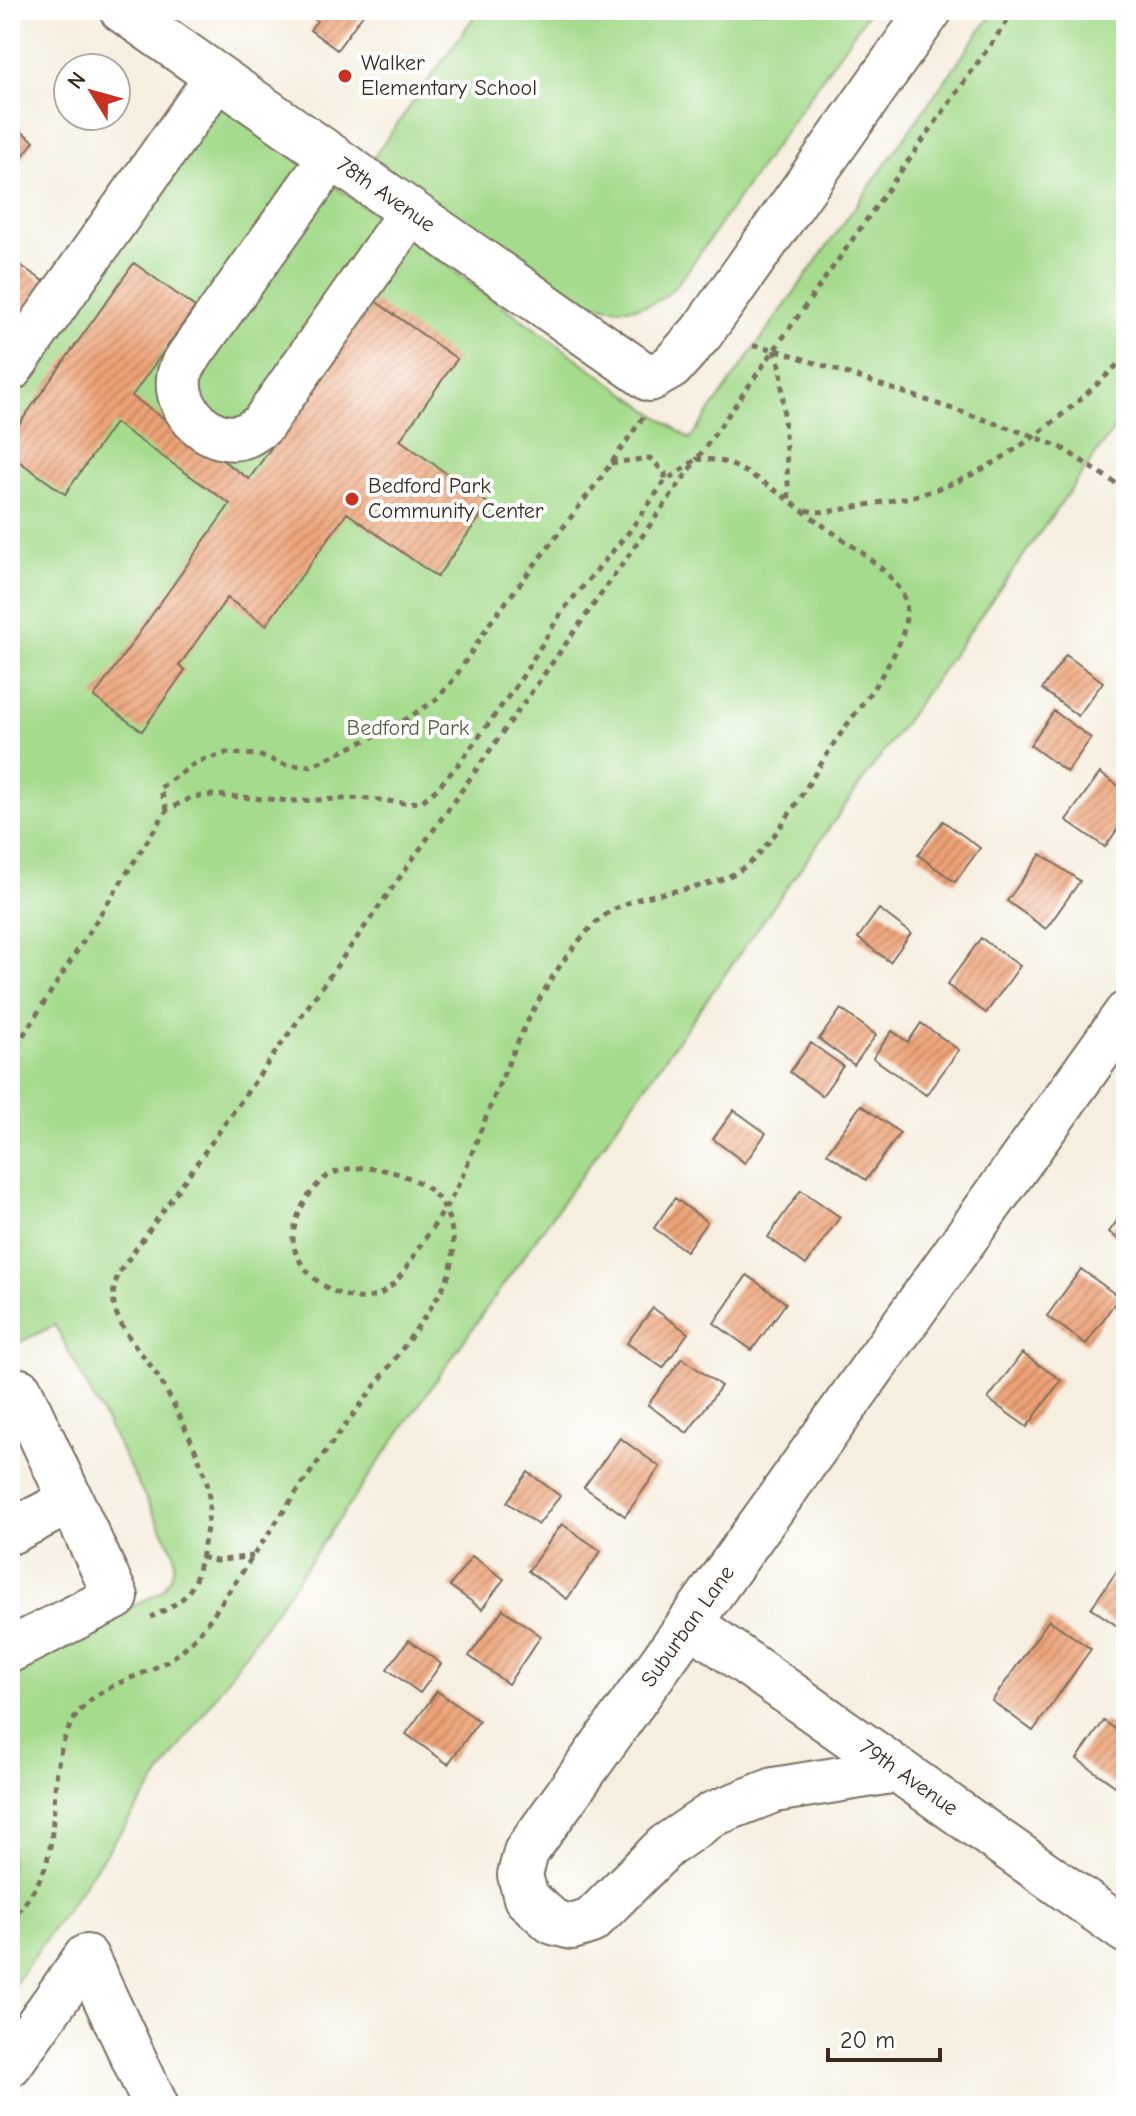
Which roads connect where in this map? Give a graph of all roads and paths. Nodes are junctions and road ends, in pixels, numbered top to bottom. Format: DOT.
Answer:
graph roads {
  1 [pos="122,10"];
  2 [pos="930,10"];
  3 [pos="1015,10"];
  4 [pos="217,77"];
  5 [pos="331,157"];
  6 [pos="410,213"];
  7 [pos="753,346"];
  8 [pos="774,349"];
  9 [pos="1126,356"];
  10 [pos="10,369"];
  11 [pos="636,426"];
  12 [pos="1033,436"];
  13 [pos="697,459"];
  14 [pos="611,463"];
  15 [pos="665,481"];
  16 [pos="1126,490"];
  17 [pos="789,500"];
  18 [pos="801,509"];
  19 [pos="167,810"];
  20 [pos="1126,1014"];
  21 [pos="10,1056"];
  22 [pos="443,1210"];
  23 [pos="10,1396"];
  24 [pos="71,1501"];
  25 [pos="10,1532"];
  26 [pos="254,1556"];
  27 [pos="201,1557"];
  28 [pos="129,1610"];
  29 [pos="690,1623"];
  30 [pos="10,1650"];
  31 [pos="897,1770"];
  32 [pos="10,1922"];
  33 [pos="1126,1931"];
  34 [pos="10,2064"];
  35 [pos="156,2106"];
  1 -- 4 [label="street, 78th Avenue"];
  2 -- 6 [label="street, 78th Avenue"];
  3 -- 8 [label="path"];
  4 -- 5 [label="street, 78th Avenue"];
  4 -- 10 [label="street"];
  5 -- 6 [label="street, 78th Avenue"];
  5 -- 6 [label="street"];
  7 -- 8 [label="path"];
  8 -- 12 [label="path"];
  8 -- 13 [label="path"];
  8 -- 17 [label="path"];
  9 -- 12 [label="path"];
  11 -- 14 [label="path"];
  12 -- 16 [label="path"];
  12 -- 18 [label="path"];
  13 -- 15 [label="path"];
  13 -- 17 [label="path"];
  13 -- 27 [label="path"];
  14 -- 15 [label="path"];
  14 -- 19 [label="path"];
  15 -- 19 [label="path"];
  17 -- 18 [label="path"];
  18 -- 22 [label="path"];
  19 -- 21 [label="path"];
  20 -- 29 [label="street, Suburban Lane"];
  22 -- 22 [label="path"];
  22 -- 26 [label="path"];
  23 -- 24 [label="street"];
  24 -- 25 [label="street"];
  24 -- 28 [label="street"];
  26 -- 27 [label="path"];
  26 -- 32 [label="path"];
  27 -- 28 [label="path"];
  28 -- 30 [label="street"];
  29 -- 31 [label="street, 79th Avenue"];
  29 -- 31 [label="street, Suburban Lane"];
  31 -- 33 [label="street, 79th Avenue"];
  34 -- 35 [label="street"];
}
